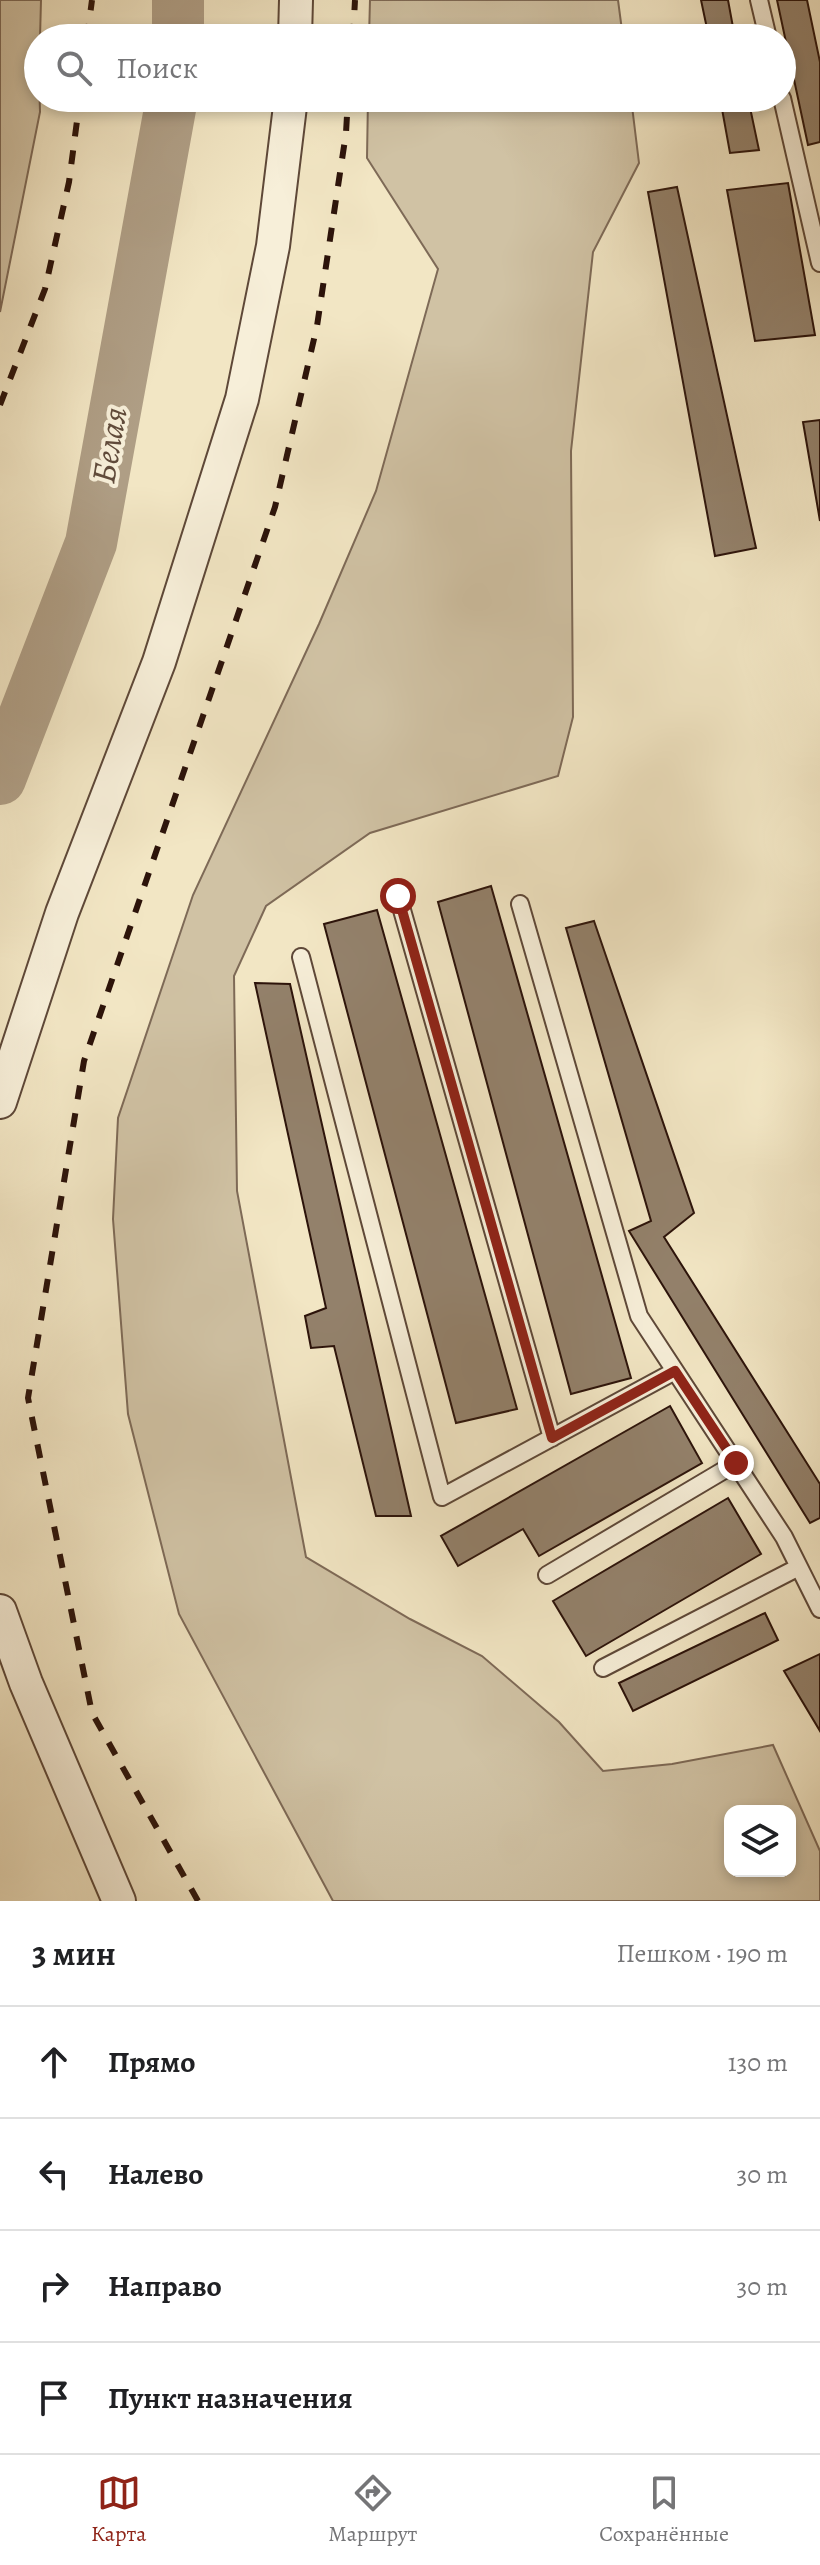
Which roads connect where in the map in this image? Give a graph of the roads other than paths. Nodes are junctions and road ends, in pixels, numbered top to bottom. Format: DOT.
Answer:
graph roads {
  1 [pos="296,0"];
  2 [pos="759,0"];
  3 [pos="295,24"];
  4 [pos="765,24"];
  5 [pos="289,112"];
  6 [pos="785,112"];
  7 [pos="820,263"];
  8 [pos="398,896"];
  9 [pos="520,904"];
  10 [pos="301,957"];
  11 [pos="0,1102"];
  12 [pos="675,1371"];
  13 [pos="552,1438"];
  14 [pos="736,1463"];
  15 [pos="799,1567"];
  16 [pos="547,1575"];
  17 [pos="820,1609"];
  18 [pos="0,1611"];
  19 [pos="603,1668"];
  20 [pos="119,1901"];
  1 -- 3 [label="street"];
  2 -- 4 [label="lane"];
  5 -- 11 [label="street"];
  6 -- 7 [label="lane"];
  8 -- 13 [label="lane"];
  9 -- 12 [label="lane"];
  10 -- 13 [label="lane"];
  12 -- 13 [label="lane"];
  12 -- 14 [label="lane"];
  14 -- 15 [label="lane"];
  14 -- 16 [label="lane"];
  15 -- 17 [label="lane"];
  15 -- 19 [label="lane"];
  18 -- 20 [label="street"];
}
